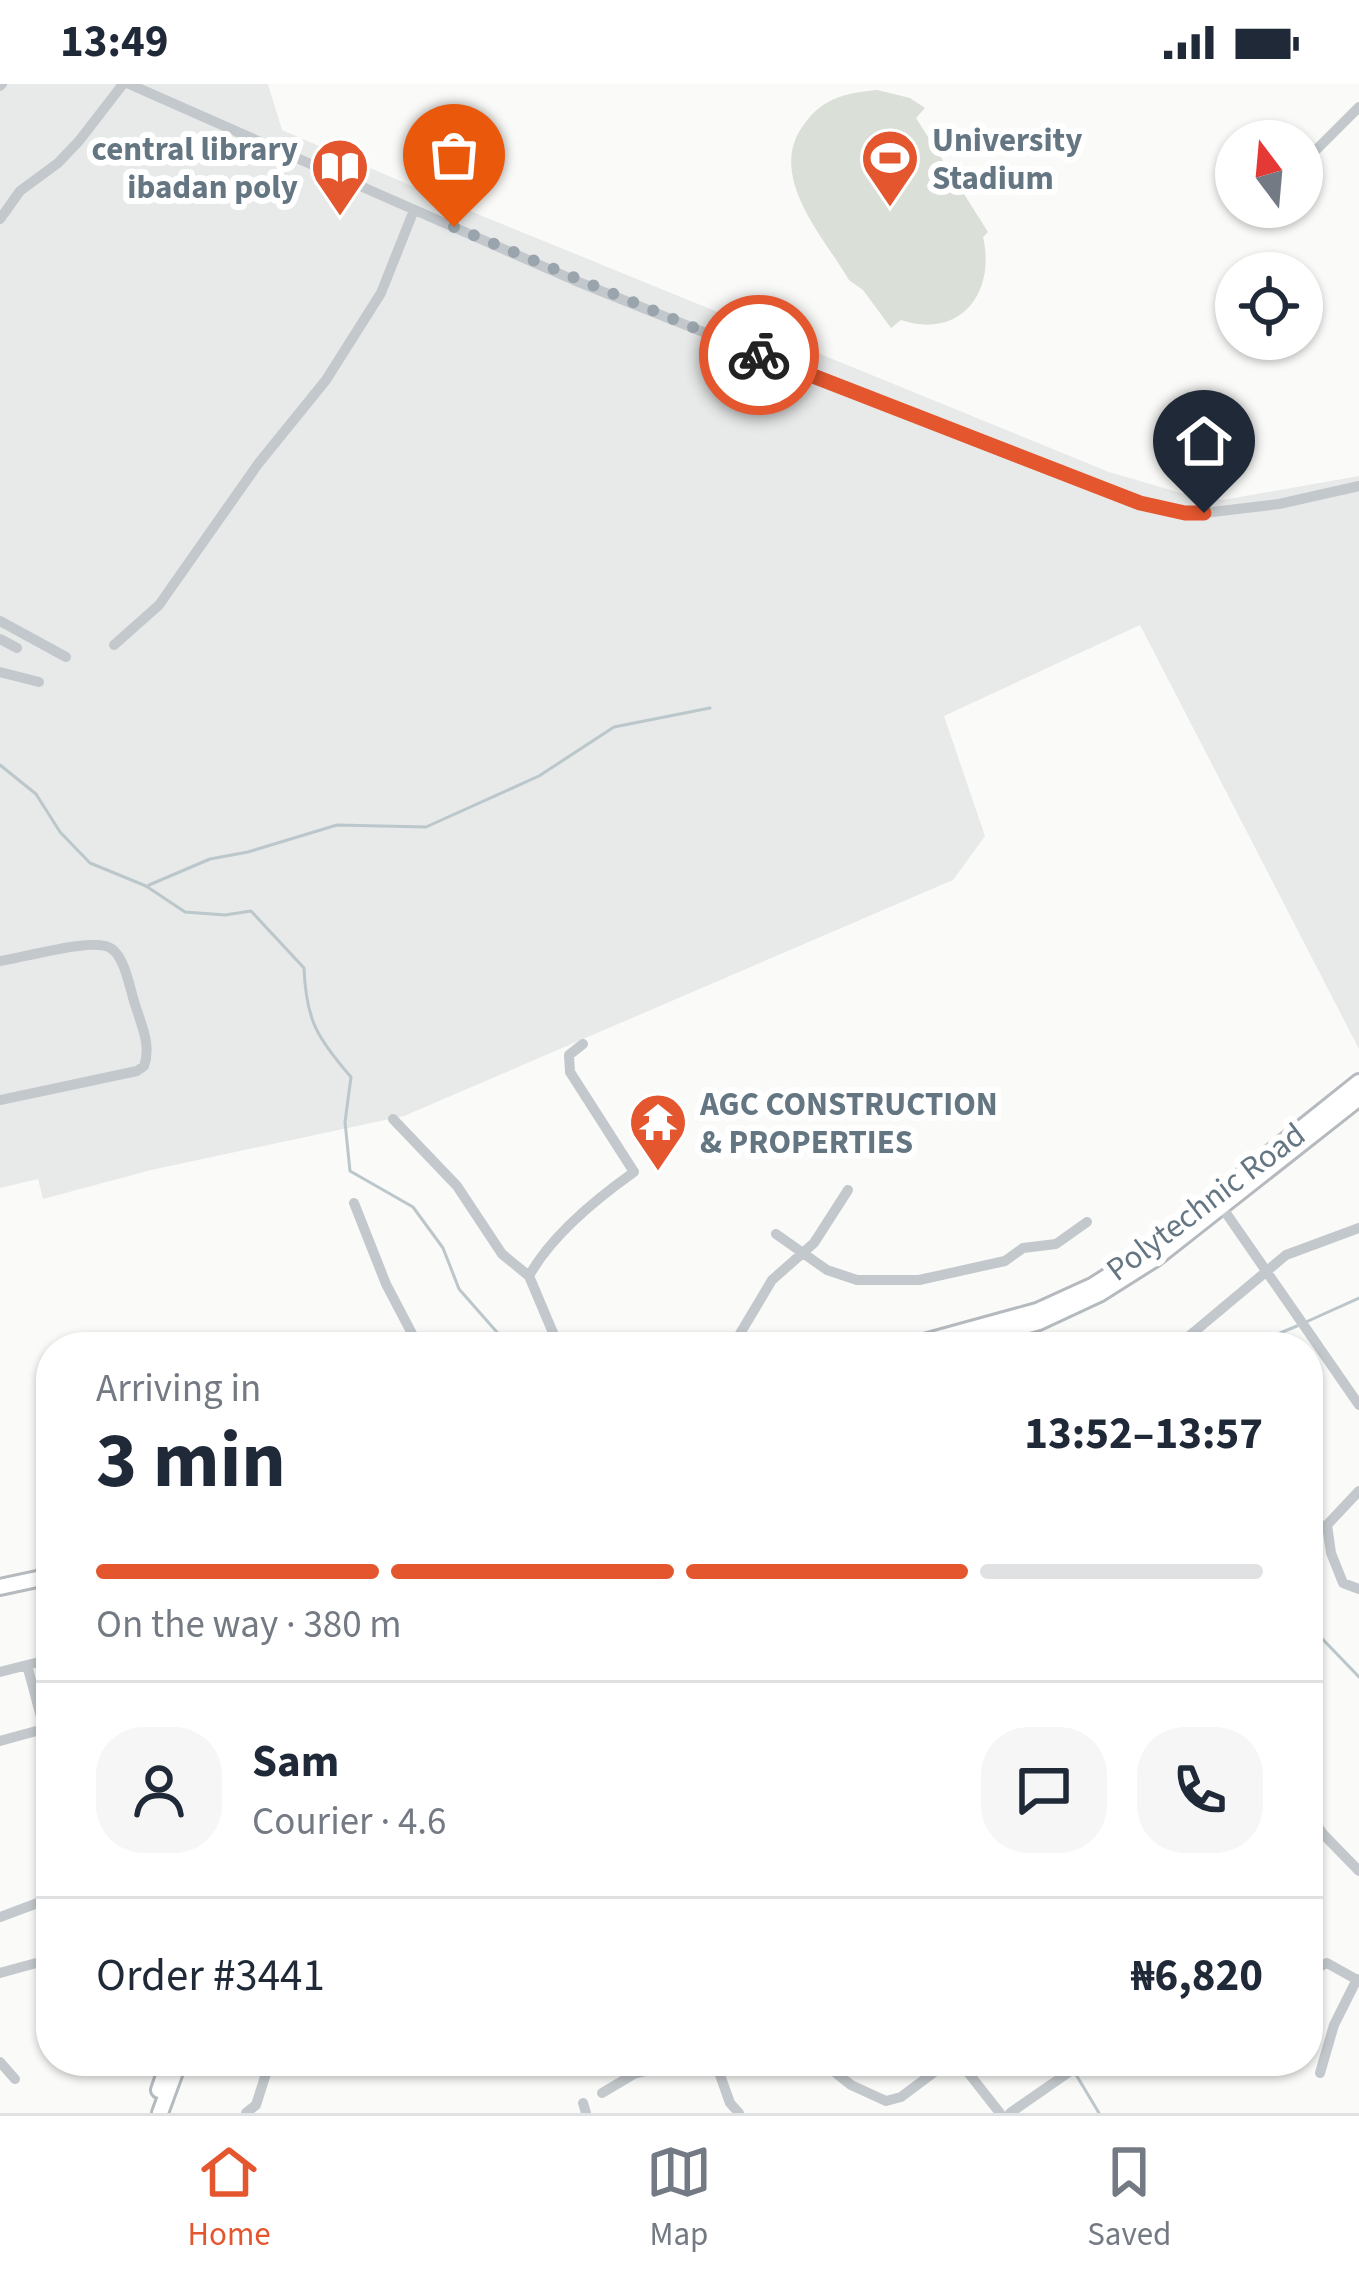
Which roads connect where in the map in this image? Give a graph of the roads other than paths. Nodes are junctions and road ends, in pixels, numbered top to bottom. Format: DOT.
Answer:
graph roads {
  1 [pos="126,84"];
  2 [pos="1359,107"];
  3 [pos="1323,143"];
  4 [pos="414,210"];
  5 [pos="0,219"];
  6 [pos="1359,486"];
  7 [pos="0,621"];
  8 [pos="0,639"];
  9 [pos="113,646"];
  10 [pos="17,648"];
  11 [pos="66,657"];
  12 [pos="0,672"];
  13 [pos="39,682"];
  14 [pos="0,962"];
  15 [pos="584,1044"];
  16 [pos="1355,1094"];
  17 [pos="0,1100"];
  18 [pos="393,1119"];
  19 [pos="848,1190"];
  20 [pos="1218,1202"];
  21 [pos="355,1203"];
  22 [pos="1087,1222"];
  23 [pos="1359,1228"];
  24 [pos="776,1234"];
  25 [pos="803,1255"];
  26 [pos="1267,1269"];
  27 [pos="529,1276"];
  28 [pos="411,1332"];
  29 [pos="553,1332"];
  30 [pos="741,1332"];
  31 [pos="1004,1332"];
  32 [pos="1194,1332"];
  33 [pos="1307,1332"];
  34 [pos="1323,1354"];
  35 [pos="1359,1405"];
  36 [pos="1359,1491"];
  37 [pos="1327,1525"];
  38 [pos="1323,1526"];
  39 [pos="36,1579"];
  40 [pos="0,1587"];
  41 [pos="1359,1589"];
  42 [pos="36,1663"];
  43 [pos="27,1665"];
  44 [pos="0,1672"];
  45 [pos="36,1693"];
  46 [pos="36,1731"];
  47 [pos="0,1742"];
  48 [pos="1323,1834"];
  49 [pos="1359,1871"];
  50 [pos="36,1904"];
  51 [pos="0,1917"];
  52 [pos="36,1963"];
  53 [pos="1323,1965"];
  54 [pos="0,1973"];
  55 [pos="1358,1980"];
  56 [pos="0,2062"];
  57 [pos="1323,2062"];
  58 [pos="164,2076"];
  59 [pos="174,2076"];
  60 [pos="265,2076"];
  61 [pos="631,2076"];
  62 [pos="720,2076"];
  63 [pos="840,2076"];
  64 [pos="929,2076"];
  65 [pos="970,2076"];
  66 [pos="1063,2076"];
  67 [pos="15,2079"];
  68 [pos="602,2093"];
  69 [pos="151,2113"];
  70 [pos="160,2113"];
  71 [pos="246,2113"];
  72 [pos="739,2113"];
  73 [pos="1000,2113"];
  74 [pos="1010,2113"];
  1 -- 4 [label="street"];
  1 -- 5 [label="street"];
  2 -- 3 [label="street"];
  4 -- 6 [label="street"];
  4 -- 9 [label="street"];
  7 -- 11 [label="street"];
  8 -- 10 [label="street"];
  12 -- 13 [label="street"];
  14 -- 17 [label="street"];
  15 -- 27 [label="street"];
  16 -- 20 [label="main road, Polytechnic Road"];
  18 -- 27 [label="street"];
  19 -- 25 [label="street"];
  20 -- 26 [label="street"];
  20 -- 31 [label="main road, Polytechnic Road"];
  21 -- 28 [label="street"];
  22 -- 25 [label="street"];
  23 -- 26 [label="street"];
  24 -- 25 [label="street"];
  25 -- 30 [label="street"];
  26 -- 32 [label="street"];
  26 -- 33 [label="street"];
  27 -- 29 [label="street"];
  34 -- 35 [label="street"];
  36 -- 37 [label="street"];
  37 -- 38 [label="street"];
  37 -- 41 [label="street"];
  39 -- 40 [label="main road"];
  42 -- 43 [label="street"];
  43 -- 44 [label="street"];
  43 -- 45 [label="street"];
  46 -- 47 [label="street"];
  48 -- 49 [label="street"];
  50 -- 51 [label="street"];
  52 -- 54 [label="street"];
  53 -- 55 [label="street"];
  55 -- 57 [label="street"];
  56 -- 67 [label="street"];
  58 -- 69 [label="main road"];
  59 -- 70 [label="main road"];
  60 -- 71 [label="street"];
  61 -- 68 [label="street"];
  62 -- 72 [label="street"];
  63 -- 64 [label="street"];
  65 -- 73 [label="street"];
  66 -- 74 [label="street"];
}
